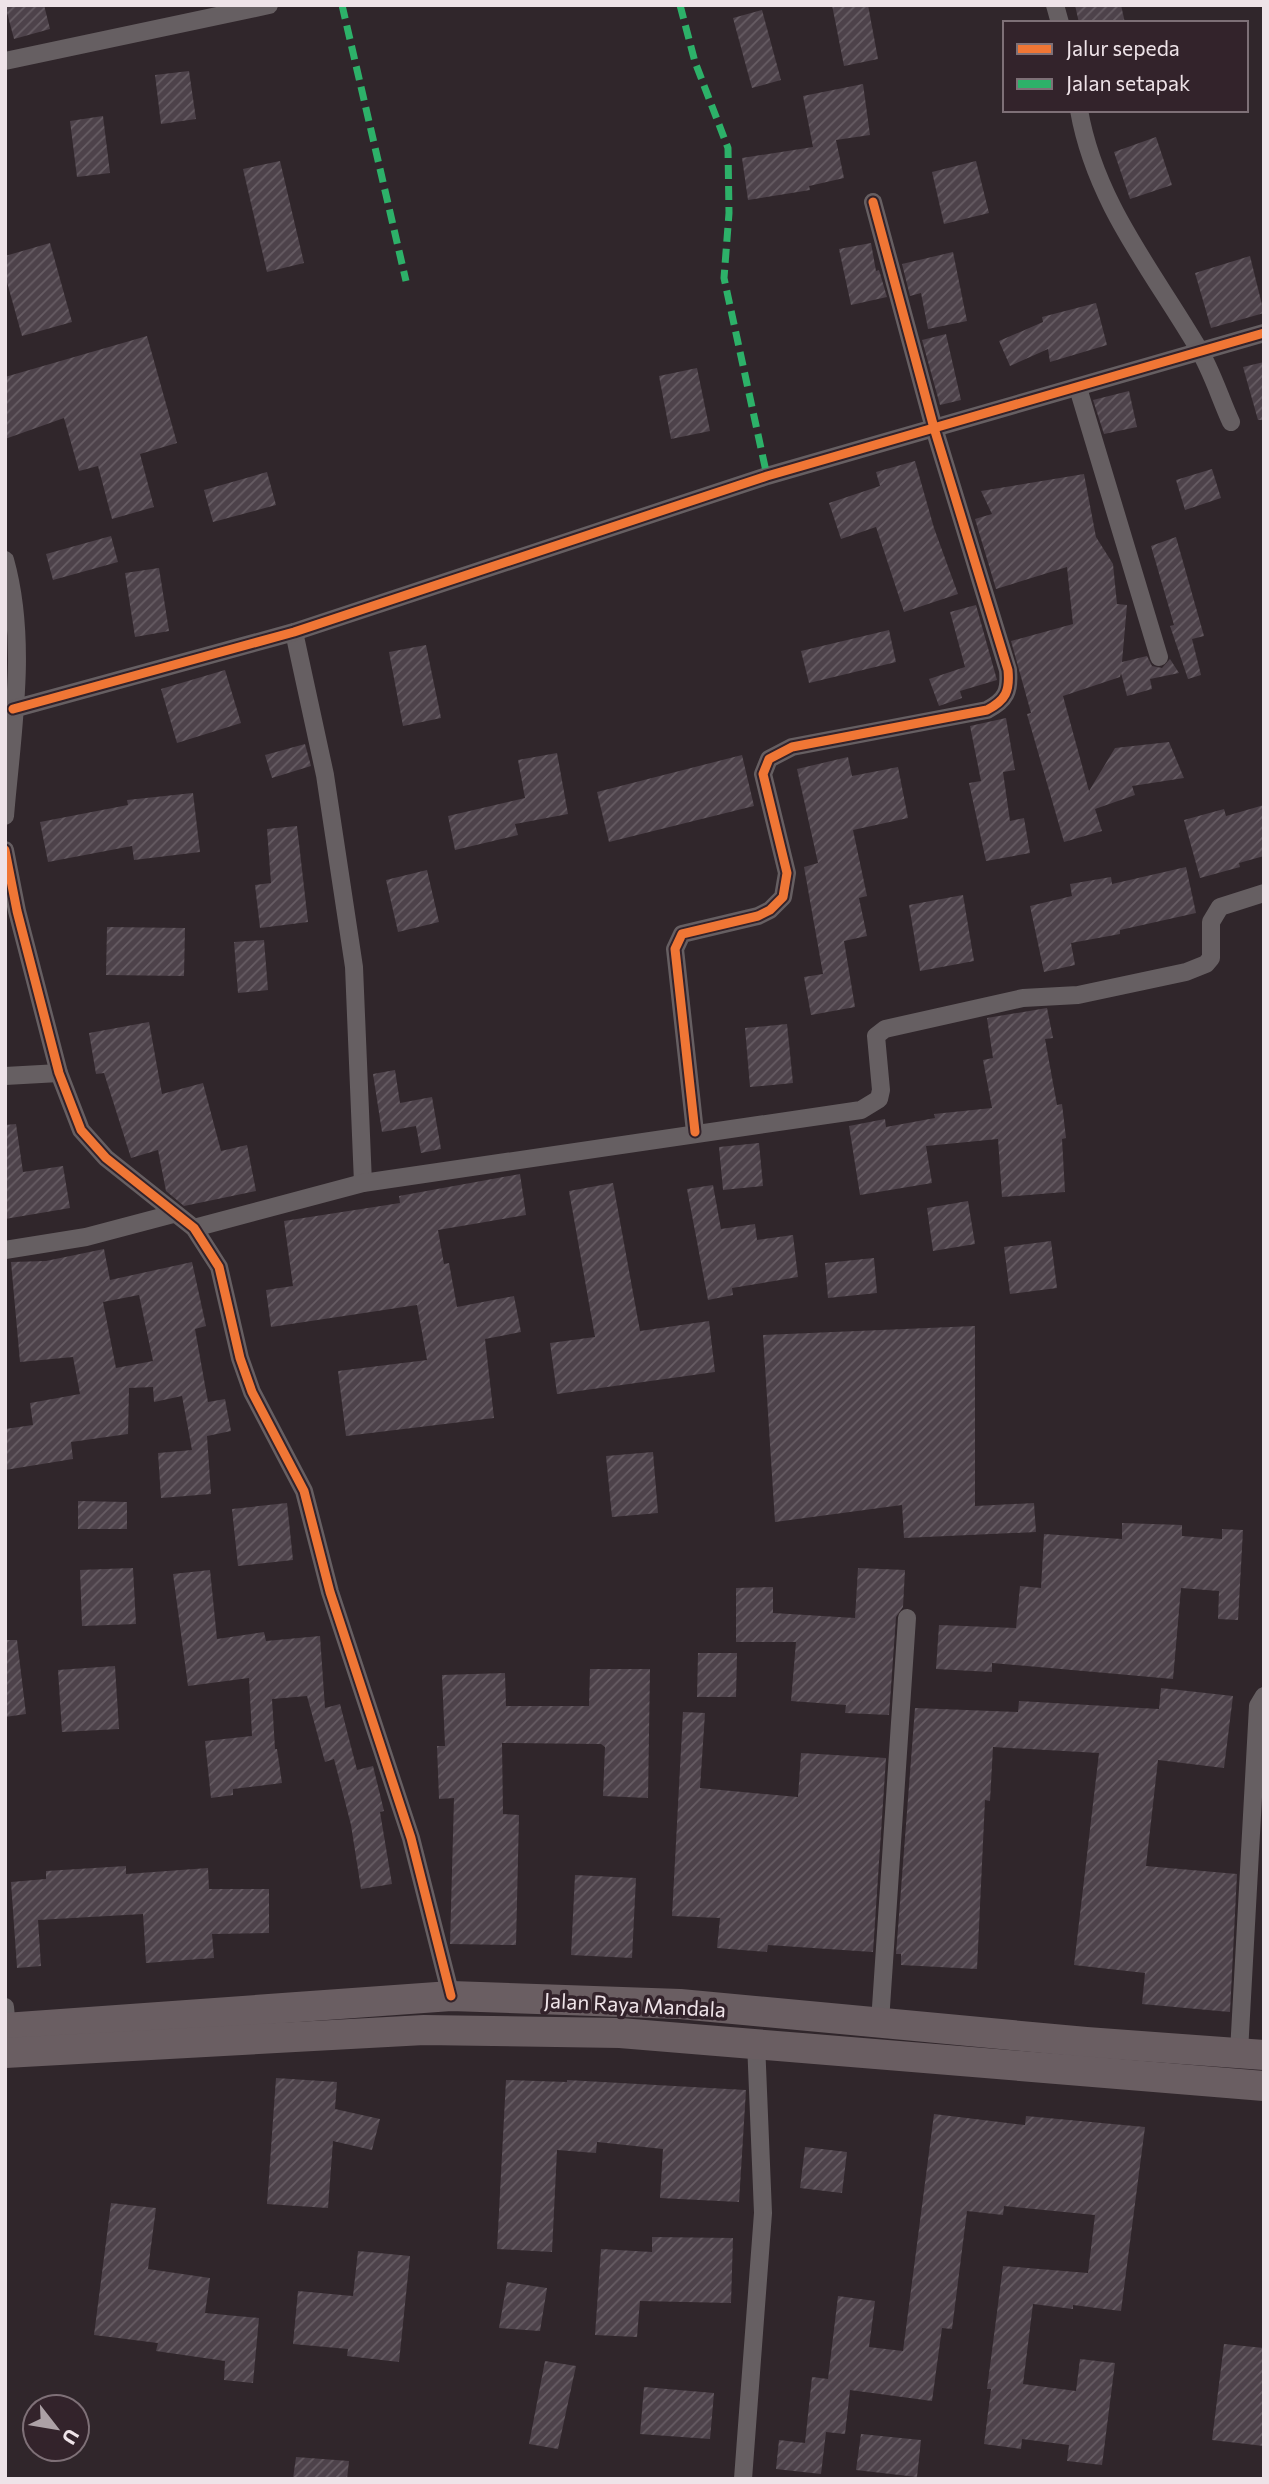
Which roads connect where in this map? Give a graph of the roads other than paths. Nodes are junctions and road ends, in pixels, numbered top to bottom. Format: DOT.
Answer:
graph roads {
  1 [pos="269,5"];
  2 [pos="5,61"];
  3 [pos="1079,112"];
  4 [pos="873,202"];
  5 [pos="1264,332"];
  6 [pos="1200,352"];
  7 [pos="1078,388"];
  8 [pos="1231,422"];
  9 [pos="934,428"];
  10 [pos="5,560"];
  11 [pos="294,632"];
  12 [pos="1159,657"];
  13 [pos="11,664"];
  14 [pos="13,709"];
  15 [pos="5,816"];
  16 [pos="5,850"];
  17 [pos="1264,893"];
  18 [pos="59,1073"];
  19 [pos="5,1076"];
  20 [pos="695,1132"];
  21 [pos="363,1183"];
  22 [pos="173,1214"];
  23 [pos="194,1228"];
  24 [pos="5,1250"];
  25 [pos="907,1619"];
  26 [pos="1264,1696"];
  27 [pos="451,1996"];
  28 [pos="880,2022"];
  29 [pos="6,2029"];
  30 [pos="141,2031"];
  31 [pos="756,2042"];
  32 [pos="1251,2053"];
  33 [pos="1264,2086"];
  34 [pos="743,2479"];
  1 -- 2 [label="street"];
  3 -- 6 [label="street"];
  4 -- 9 [label="street"];
  5 -- 6 [label="street"];
  6 -- 7 [label="street"];
  6 -- 8 [label="street"];
  7 -- 9 [label="street"];
  7 -- 12 [label="street"];
  9 -- 11 [label="street"];
  9 -- 20 [label="street"];
  10 -- 13 [label="street"];
  11 -- 14 [label="street"];
  11 -- 21 [label="street"];
  13 -- 14 [label="street"];
  14 -- 15 [label="street"];
  16 -- 18 [label="street"];
  17 -- 20 [label="street"];
  18 -- 19 [label="street"];
  18 -- 22 [label="street"];
  20 -- 21 [label="street"];
  21 -- 23 [label="street"];
  22 -- 23 [label="street"];
  22 -- 24 [label="street"];
  23 -- 27 [label="street"];
  25 -- 28 [label="street"];
  26 -- 32 [label="street"];
  27 -- 28 [label="highway, Jalan Raya Mandala"];
  27 -- 30 [label="highway, Jalan Raya Mandala"];
  28 -- 32 [label="highway, Jalan Raya Mandala"];
  29 -- 30 [label="highway, Jalan Raya Mandala"];
  30 -- 31 [label="highway, Jalan Raya Mandala"];
  31 -- 33 [label="highway, Jalan Raya Mandala"];
  31 -- 34 [label="street"];
}
